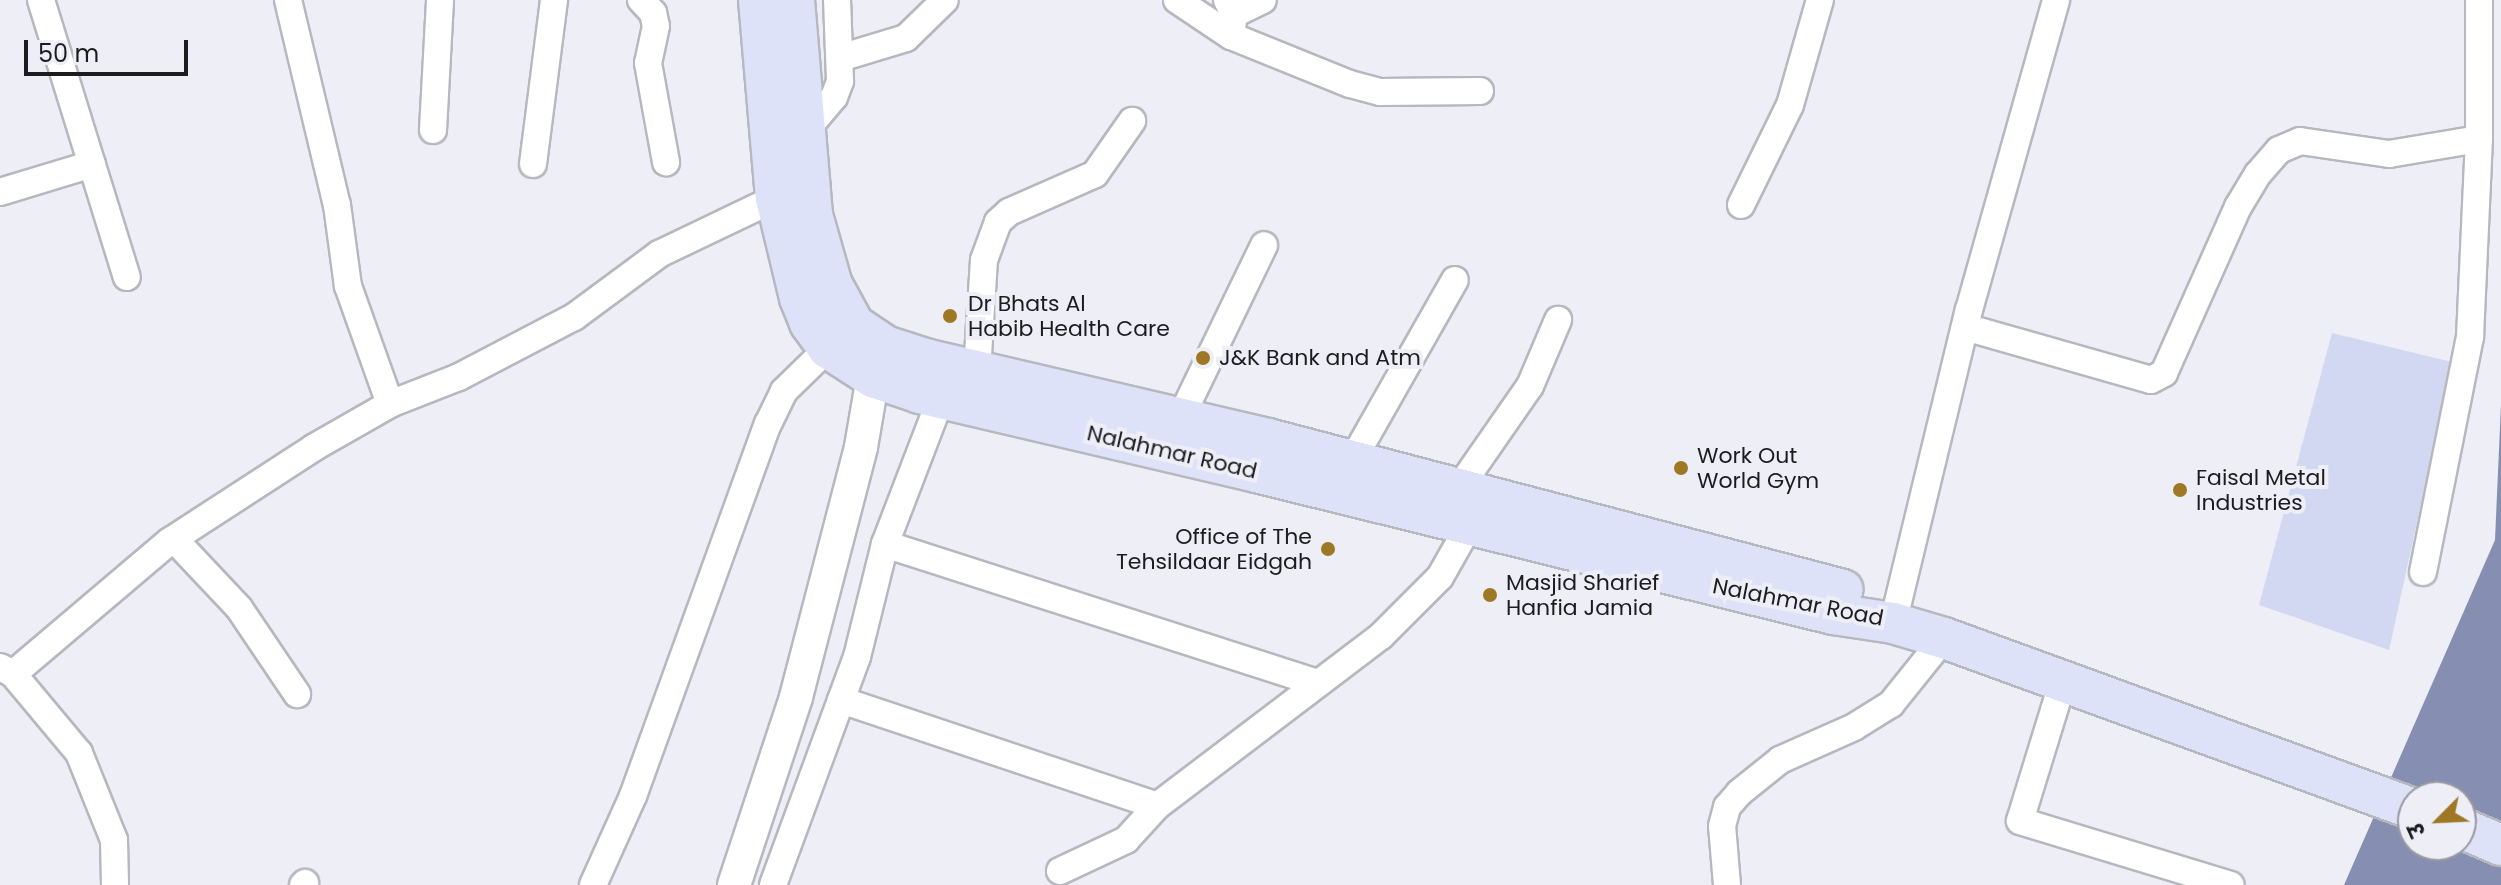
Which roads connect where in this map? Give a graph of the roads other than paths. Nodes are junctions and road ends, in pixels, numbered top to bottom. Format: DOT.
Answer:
graph roads {
  1 [pos="41,0"];
  2 [pos="288,0"];
  3 [pos="440,0"];
  4 [pos="554,0"];
  5 [pos="641,0"];
  6 [pos="759,0"];
  7 [pos="794,0"];
  8 [pos="837,0"];
  9 [pos="945,0"];
  10 [pos="1177,0"];
  11 [pos="1263,0"];
  12 [pos="1820,0"];
  13 [pos="2056,0"];
  14 [pos="2479,0"];
  15 [pos="1231,17"];
  16 [pos="840,58"];
  17 [pos="1480,91"];
  18 [pos="1132,121"];
  19 [pos="433,130"];
  20 [pos="806,130"];
  21 [pos="2479,139"];
  22 [pos="666,162"];
  23 [pos="92,164"];
  24 [pos="533,164"];
  25 [pos="0,192"];
  26 [pos="776,198"];
  27 [pos="1741,205"];
  28 [pos="1264,245"];
  29 [pos="127,277"];
  30 [pos="1455,280"];
  31 [pos="1558,320"];
  32 [pos="1965,327"];
  33 [pos="828,348"];
  34 [pos="879,362"];
  35 [pos="977,371"];
  36 [pos="941,398"];
  37 [pos="390,404"];
  38 [pos="1180,419"];
  39 [pos="1352,461"];
  40 [pos="1459,488"];
  41 [pos="1469,526"];
  42 [pos="174,539"];
  43 [pos="885,544"];
  44 [pos="2423,572"];
  45 [pos="1893,623"];
  46 [pos="1944,638"];
  47 [pos="7,670"];
  48 [pos="2063,681"];
  49 [pos="1317,683"];
  50 [pos="297,694"];
  51 [pos="841,700"];
  52 [pos="2397,803"];
  53 [pos="1157,806"];
  54 [pos="2477,835"];
  55 [pos="2501,845"];
  56 [pos="1051,878"];
  57 [pos="115,885"];
  58 [pos="593,885"];
  59 [pos="734,885"];
  60 [pos="773,885"];
  61 [pos="1727,885"];
  62 [pos="2231,885"];
  1 -- 23 [label="street"];
  2 -- 37 [label="street"];
  3 -- 19 [label="street"];
  4 -- 24 [label="street"];
  5 -- 22 [label="street"];
  6 -- 26 [label="main road, Nalahmar Road"];
  7 -- 20 [label="main road, Nalahmar Road"];
  8 -- 16 [label="street"];
  9 -- 16 [label="street"];
  10 -- 15 [label="street"];
  11 -- 15 [label="street"];
  12 -- 27 [label="street"];
  13 -- 32 [label="street"];
  14 -- 21 [label="street"];
  15 -- 17 [label="street"];
  16 -- 20 [label="street"];
  18 -- 35 [label="street"];
  20 -- 34 [label="main road, Nalahmar Road"];
  21 -- 32 [label="street"];
  21 -- 44 [label="street"];
  23 -- 25 [label="street"];
  23 -- 29 [label="street"];
  26 -- 33 [label="main road, Nalahmar Road"];
  26 -- 37 [label="street"];
  28 -- 38 [label="street"];
  30 -- 39 [label="street"];
  31 -- 40 [label="street"];
  32 -- 45 [label="street"];
  33 -- 34 [label="main road, Nalahmar Road"];
  33 -- 58 [label="street"];
  34 -- 35 [label="main road, Nalahmar Road"];
  34 -- 36 [label="main road, Nalahmar Road"];
  34 -- 59 [label="street"];
  35 -- 38 [label="main road, Nalahmar Road"];
  36 -- 41 [label="main road, Nalahmar Road"];
  36 -- 43 [label="street"];
  37 -- 42 [label="street"];
  38 -- 39 [label="main road, Nalahmar Road"];
  39 -- 40 [label="main road, Nalahmar Road"];
  40 -- 45 [label="main road, Nalahmar Road"];
  41 -- 45 [label="main road, Nalahmar Road"];
  41 -- 49 [label="street"];
  42 -- 47 [label="street"];
  42 -- 50 [label="street"];
  43 -- 49 [label="street"];
  43 -- 51 [label="street"];
  45 -- 46 [label="main road"];
  46 -- 48 [label="main road"];
  46 -- 61 [label="street"];
  47 -- 57 [label="street"];
  48 -- 52 [label="main road"];
  48 -- 62 [label="street"];
  49 -- 53 [label="street"];
  51 -- 53 [label="street"];
  51 -- 60 [label="street"];
  53 -- 56 [label="street"];
  54 -- 55 [label="main road"];
}
